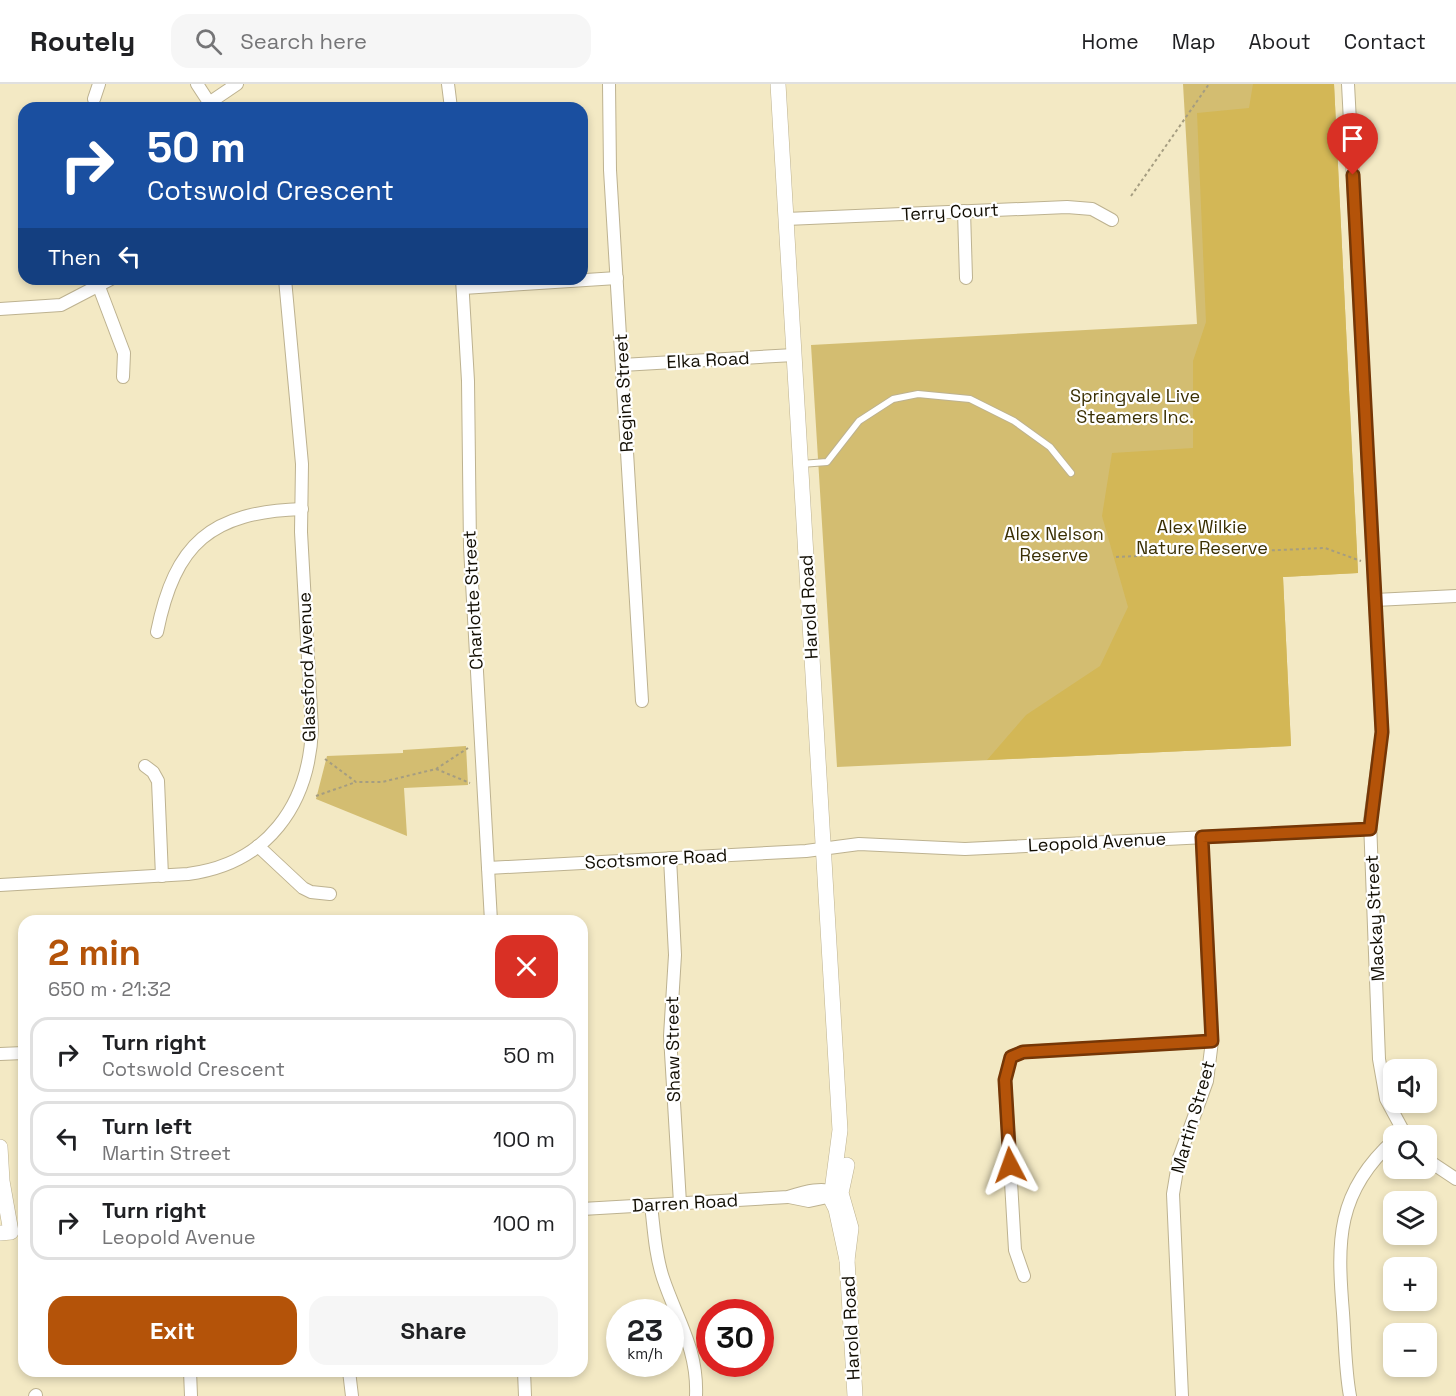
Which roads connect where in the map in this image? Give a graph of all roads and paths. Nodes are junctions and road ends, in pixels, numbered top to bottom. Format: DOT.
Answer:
graph roads {
  1 [pos="99,84"];
  2 [pos="197,84"];
  3 [pos="237,84"];
  4 [pos="448,84"];
  5 [pos="609,84"];
  6 [pos="778,84"];
  7 [pos="1209,84"];
  8 [pos="1348,84"];
  9 [pos="94,99"];
  10 [pos="209,102"];
  11 [pos="215,102"];
  12 [pos="450,102"];
  13 [pos="1131,196"];
  14 [pos="964,211"];
  15 [pos="786,219"];
  16 [pos="1112,220"];
  17 [pos="617,278"];
  18 [pos="966,278"];
  19 [pos="588,279"];
  20 [pos="286,285"];
  21 [pos="463,285"];
  22 [pos="99,286"];
  23 [pos="0,309"];
  24 [pos="794,355"];
  25 [pos="622,365"];
  26 [pos="123,377"];
  27 [pos="801,464"];
  28 [pos="1071,473"];
  29 [pos="302,509"];
  30 [pos="1116,557"];
  31 [pos="1373,564"];
  32 [pos="1456,596"];
  33 [pos="1375,600"];
  34 [pos="157,632"];
  35 [pos="642,701"];
  36 [pos="468,748"];
  37 [pos="325,759"];
  38 [pos="145,766"];
  39 [pos="436,769"];
  40 [pos="356,782"];
  41 [pos="470,783"];
  42 [pos="316,796"];
  43 [pos="1370,829"];
  44 [pos="1202,837"];
  45 [pos="258,846"];
  46 [pos="824,848"];
  47 [pos="670,858"];
  48 [pos="488,868"];
  49 [pos="162,876"];
  50 [pos="0,885"];
  51 [pos="330,894"];
  52 [pos="491,915"];
  53 [pos="1212,1041"];
  54 [pos="18,1053"];
  55 [pos="0,1054"];
  56 [pos="1396,1125"];
  57 [pos="0,1147"];
  58 [pos="1383,1151"];
  59 [pos="1437,1166"];
  60 [pos="1456,1179"];
  61 [pos="1,1187"];
  62 [pos="834,1194"];
  63 [pos="680,1203"];
  64 [pos="651,1205"];
  65 [pos="588,1209"];
  66 [pos="12,1232"];
  67 [pos="1024,1276"];
  68 [pos="190,1377"];
  69 [pos="350,1377"];
  70 [pos="524,1377"];
  71 [pos="191,1396"];
  72 [pos="352,1396"];
  73 [pos="525,1396"];
  74 [pos="696,1396"];
  75 [pos="855,1396"];
  76 [pos="1182,1396"];
  77 [pos="1350,1396"];
  1 -- 9 [label="street"];
  2 -- 10 [label="street"];
  3 -- 11 [label="street"];
  4 -- 12 [label="street"];
  5 -- 17 [label="street, Regina Street"];
  6 -- 15 [label="street, Harold Road"];
  7 -- 13 [label="path"];
  8 -- 31 [label="street, Mackay Street"];
  14 -- 15 [label="street, Terry Court"];
  14 -- 16 [label="street, Terry Court"];
  14 -- 18 [label="street"];
  15 -- 24 [label="street, Harold Road"];
  17 -- 19 [label="street"];
  17 -- 25 [label="street, Regina Street"];
  20 -- 29 [label="street, Glassford Avenue"];
  21 -- 48 [label="street, Charlotte Street"];
  22 -- 23 [label="street"];
  22 -- 26 [label="street"];
  24 -- 25 [label="street, Elka Road"];
  24 -- 27 [label="street, Harold Road"];
  25 -- 35 [label="street, Regina Street"];
  27 -- 28 [label="lane"];
  27 -- 46 [label="street, Harold Road"];
  29 -- 34 [label="street"];
  29 -- 45 [label="street, Glassford Avenue"];
  30 -- 31 [label="path"];
  31 -- 33 [label="street, Mackay Street"];
  32 -- 33 [label="street"];
  33 -- 43 [label="street, Mackay Street"];
  36 -- 39 [label="path"];
  37 -- 40 [label="path"];
  38 -- 49 [label="street"];
  39 -- 40 [label="path"];
  39 -- 41 [label="path"];
  40 -- 42 [label="path"];
  43 -- 44 [label="street, Leopold Avenue"];
  43 -- 56 [label="street, Mackay Street"];
  44 -- 46 [label="street, Leopold Avenue"];
  44 -- 53 [label="street, Martin Street"];
  45 -- 49 [label="street, Glassford Avenue"];
  45 -- 51 [label="street"];
  46 -- 47 [label="street, Scotsmore Road"];
  46 -- 62 [label="street, Harold Road"];
  47 -- 48 [label="street, Scotsmore Road"];
  47 -- 63 [label="street, Shaw Street"];
  48 -- 52 [label="street, Charlotte Street"];
  49 -- 50 [label="street, Glassford Avenue"];
  53 -- 67 [label="street"];
  53 -- 76 [label="street, Martin Street"];
  54 -- 55 [label="street"];
  57 -- 61 [label="street"];
  58 -- 77 [label="street"];
  59 -- 60 [label="street"];
  61 -- 66 [label="street"];
  62 -- 63 [label="street, Darren Road"];
  62 -- 75 [label="street, Harold Road"];
  63 -- 64 [label="street, Darren Road"];
  64 -- 65 [label="street, Darren Road"];
  64 -- 74 [label="street"];
  68 -- 71 [label="street"];
  69 -- 72 [label="street"];
  70 -- 73 [label="street"];
}
